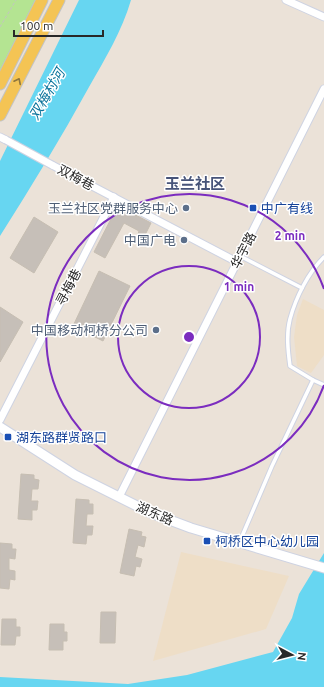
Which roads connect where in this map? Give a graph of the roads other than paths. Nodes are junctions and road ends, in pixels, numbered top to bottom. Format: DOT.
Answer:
graph roads {
  1 [pos="42,0"];
  2 [pos="59,0"];
  3 [pos="286,0"];
  4 [pos="324,17"];
  5 [pos="0,84"];
  6 [pos="324,89"];
  7 [pos="0,115"];
  8 [pos="3,139"];
  9 [pos="114,197"];
  10 [pos="324,257"];
  11 [pos="239,259"];
  12 [pos="302,288"];
  13 [pos="313,380"];
  14 [pos="324,385"];
  15 [pos="0,420"];
  16 [pos="0,426"];
  17 [pos="119,497"];
  18 [pos="239,542"];
  19 [pos="324,568"];
  1 -- 5 [label="main road"];
  7 -- 2 [label="main road, one-way"];
  3 -- 4 [label="street"];
  6 -- 11 [label="street, 华宇路"];
  8 -- 9 [label="street, 双梅巷, bridge"];
  9 -- 11 [label="street, 双梅巷"];
  9 -- 15 [label="street, 寻梅巷"];
  10 -- 12 [label="lane"];
  11 -- 12 [label="lane"];
  11 -- 17 [label="street, 华宇路"];
  12 -- 13 [label="lane"];
  13 -- 14 [label="lane"];
  13 -- 18 [label="lane"];
  16 -- 17 [label="street, 湖东路"];
  17 -- 18 [label="street, 湖东路"];
  18 -- 19 [label="street, 湖东路"];
}
